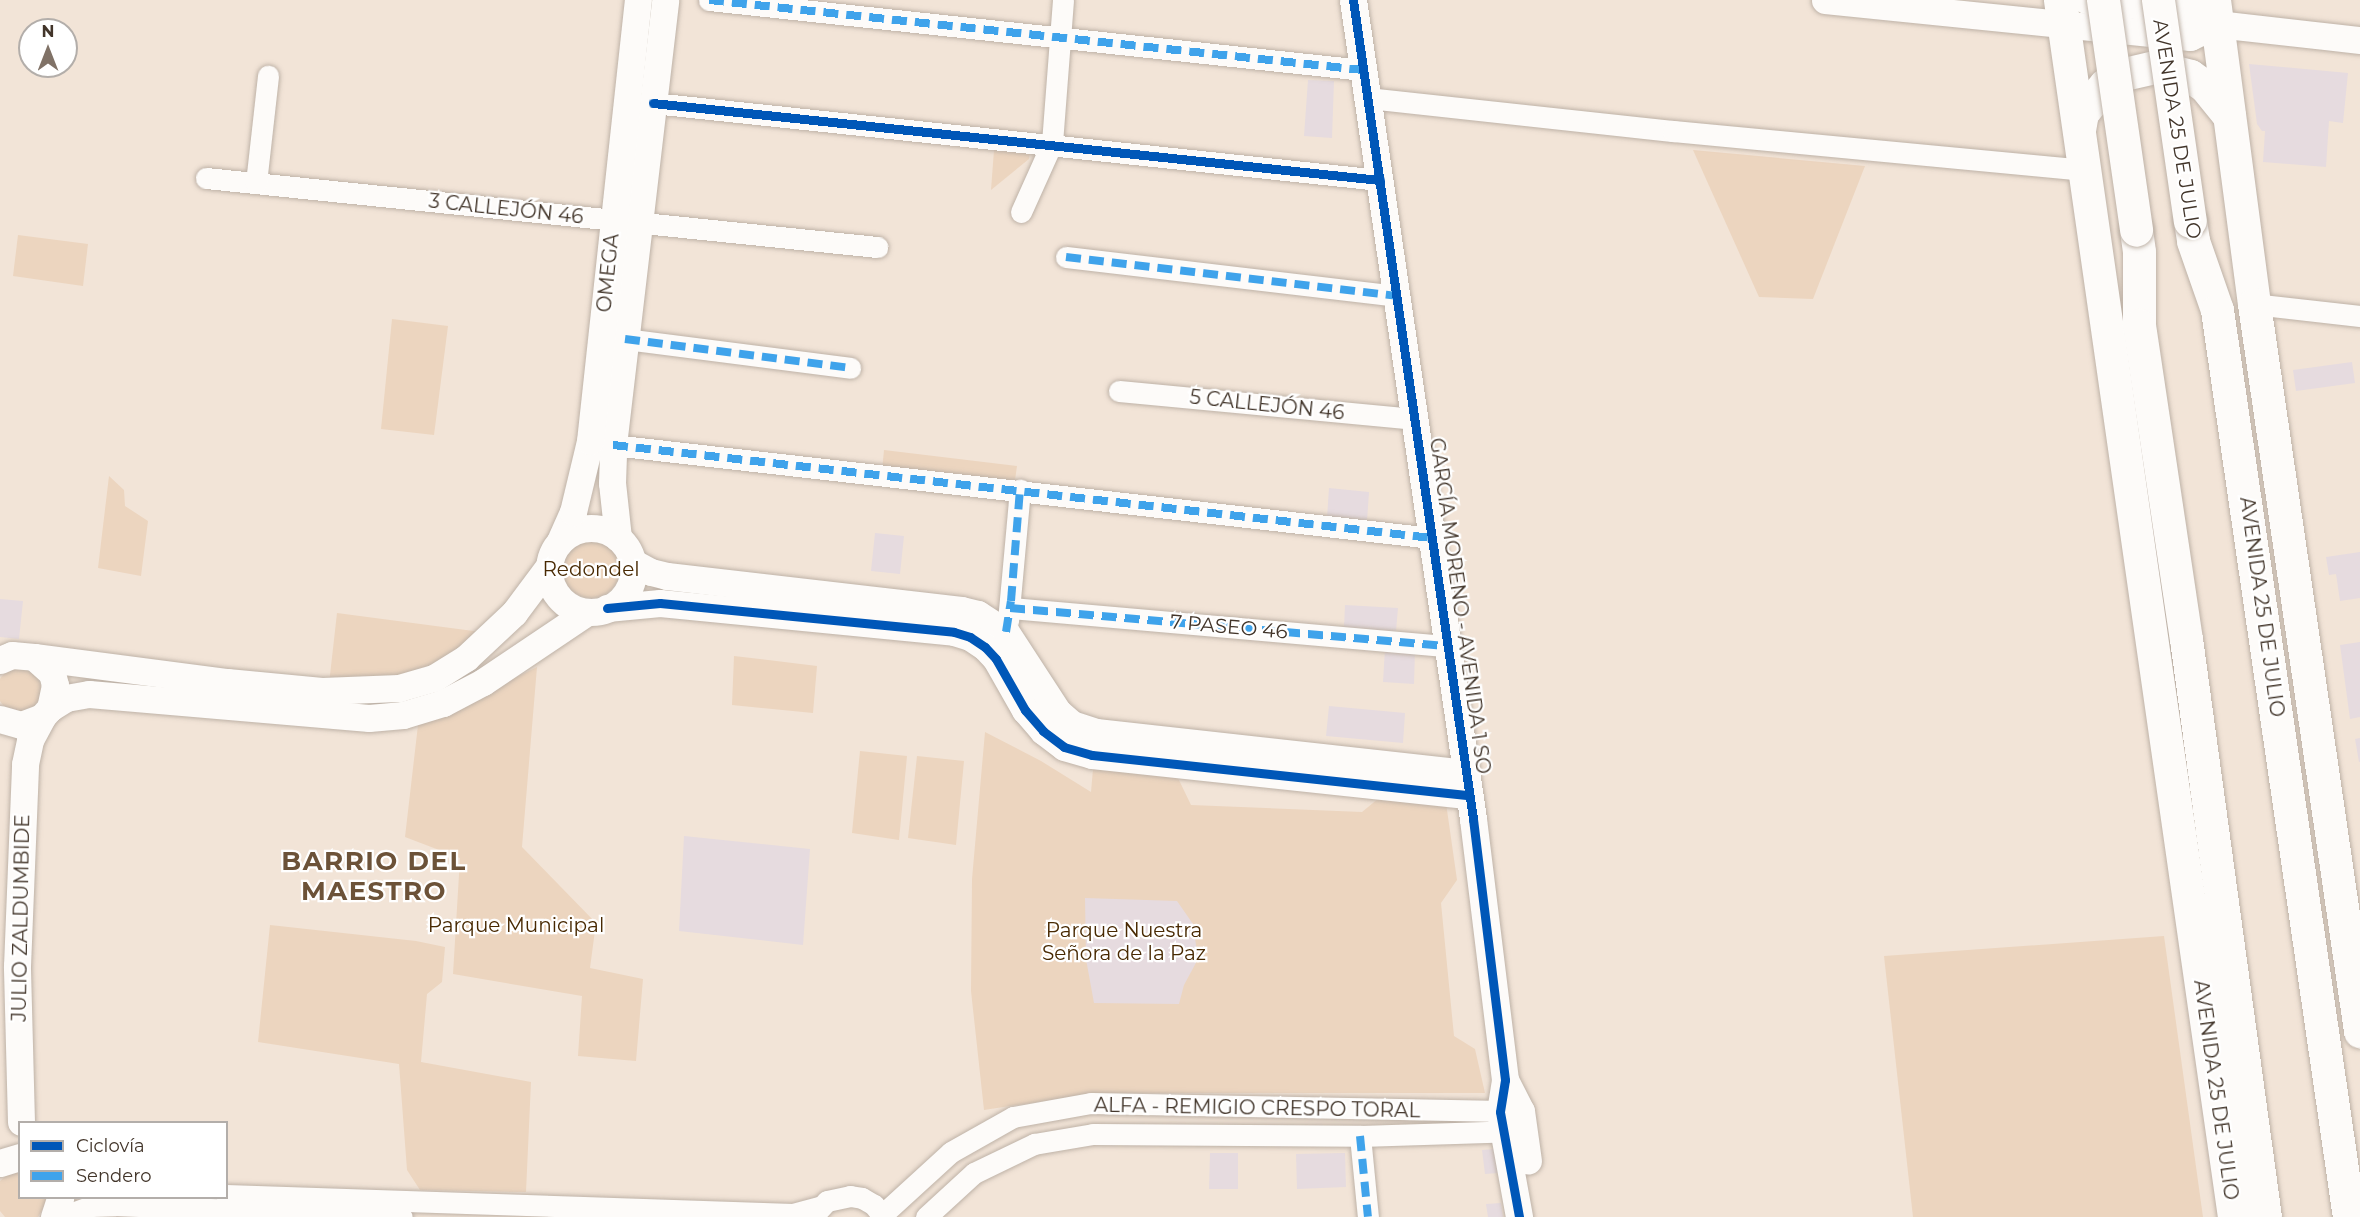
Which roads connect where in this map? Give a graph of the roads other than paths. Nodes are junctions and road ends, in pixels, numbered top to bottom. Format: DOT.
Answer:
graph roads {
  1 [pos="638,0"];
  2 [pos="665,0"];
  3 [pos="709,0"];
  4 [pos="1063,0"];
  5 [pos="1353,0"];
  6 [pos="1825,0"];
  7 [pos="2086,0"];
  8 [pos="2103,0"];
  9 [pos="2158,0"];
  10 [pos="2216,12"];
  11 [pos="2062,13"];
  12 [pos="1061,37"];
  13 [pos="2360,40"];
  14 [pos="1363,70"];
  15 [pos="268,76"];
  16 [pos="1368,98"];
  17 [pos="652,103"];
  18 [pos="2229,116"];
  19 [pos="2079,130"];
  20 [pos="1052,143"];
  21 [pos="2085,170"];
  22 [pos="206,178"];
  23 [pos="1380,180"];
  24 [pos="256,183"];
  25 [pos="1021,212"];
  26 [pos="626,221"];
  27 [pos="877,246"];
  28 [pos="1066,257"];
  29 [pos="1396,296"];
  30 [pos="2254,304"];
  31 [pos="2360,316"];
  32 [pos="625,339"];
  33 [pos="850,368"];
  34 [pos="1119,391"];
  35 [pos="1414,419"];
  36 [pos="613,445"];
  37 [pos="1020,490"];
  38 [pos="618,538"];
  39 [pos="1432,538"];
  40 [pos="560,541"];
  41 [pos="632,562"];
  42 [pos="549,566"];
  43 [pos="2296,587"];
  44 [pos="597,610"];
  45 [pos="1008,620"];
  46 [pos="2186,639"];
  47 [pos="1448,646"];
  48 [pos="12,656"];
  49 [pos="2275,695"];
  50 [pos="46,713"];
  51 [pos="0,719"];
  52 [pos="2163,722"];
  53 [pos="1468,784"];
  54 [pos="2359,1012"];
  55 [pos="21,1121"];
  56 [pos="1513,1121"];
  57 [pos="1360,1136"];
  58 [pos="2339,1142"];
  59 [pos="18,1158"];
  60 [pos="0,1164"];
  61 [pos="2360,1192"];
  62 [pos="228,1195"];
  63 [pos="59,1199"];
  64 [pos="815,1212"];
  65 [pos="735,1214"];
  66 [pos="883,1216"];
  67 [pos="2234,1216"];
  68 [pos="54,1217"];
  69 [pos="61,1217"];
  70 [pos="402,1217"];
  71 [pos="926,1217"];
  72 [pos="1368,1217"];
  73 [pos="1519,1217"];
  74 [pos="1537,1217"];
  75 [pos="2265,1217"];
  76 [pos="2349,1217"];
  1 -- 26 [label="street, OMEGA"];
  2 -- 17 [label="street, OMEGA"];
  3 -- 12 [label="street"];
  4 -- 12 [label="street"];
  5 -- 14 [label="street, GARCÍA MORENO - AVENIDA 1 SO"];
  6 -- 11 [label="street"];
  7 -- 10 [label="street"];
  8 -- 46 [label="main road, AVENIDA 25 DE JULIO, bridge"];
  9 -- 49 [label="main road, AVENIDA 25 DE JULIO, bridge"];
  10 -- 11 [label="street"];
  10 -- 13 [label="street"];
  10 -- 18 [label="main road, AVENIDA 25 DE JULIO"];
  11 -- 19 [label="main road, AVENIDA 25 DE JULIO"];
  12 -- 14 [label="street"];
  12 -- 20 [label="street"];
  14 -- 16 [label="street, GARCÍA MORENO - AVENIDA 1 SO"];
  15 -- 24 [label="street"];
  16 -- 21 [label="street"];
  16 -- 23 [label="street, GARCÍA MORENO - AVENIDA 1 SO"];
  17 -- 20 [label="street"];
  17 -- 26 [label="street, OMEGA"];
  18 -- 19 [label="main road"];
  18 -- 30 [label="main road, AVENIDA 25 DE JULIO"];
  19 -- 21 [label="main road, AVENIDA 25 DE JULIO"];
  20 -- 23 [label="street"];
  20 -- 25 [label="street"];
  21 -- 52 [label="main road, AVENIDA 25 DE JULIO"];
  22 -- 24 [label="street, 3 CALLEJÓN 46"];
  23 -- 29 [label="street, GARCÍA MORENO - AVENIDA 1 SO"];
  24 -- 26 [label="street, 3 CALLEJÓN 46"];
  26 -- 27 [label="street, 3 CALLEJÓN 46"];
  26 -- 32 [label="street, OMEGA"];
  26 -- 40 [label="street, OMEGA"];
  28 -- 29 [label="street"];
  29 -- 35 [label="street, GARCÍA MORENO - AVENIDA 1 SO"];
  30 -- 31 [label="street"];
  30 -- 43 [label="main road, AVENIDA 25 DE JULIO"];
  32 -- 33 [label="street"];
  32 -- 36 [label="street, OMEGA"];
  34 -- 35 [label="street, 5 CALLEJÓN 46"];
  35 -- 39 [label="street, GARCÍA MORENO - AVENIDA 1 SO"];
  36 -- 37 [label="street"];
  36 -- 38 [label="street, OMEGA"];
  37 -- 39 [label="street"];
  37 -- 45 [label="street"];
  38 -- 40 [label="street"];
  38 -- 41 [label="street"];
  39 -- 47 [label="street, GARCÍA MORENO - AVENIDA 1 SO"];
  40 -- 42 [label="street"];
  41 -- 44 [label="street"];
  41 -- 45 [label="street"];
  42 -- 44 [label="street"];
  42 -- 48 [label="street"];
  43 -- 49 [label="main road"];
  43 -- 54 [label="main road, AVENIDA 25 DE JULIO"];
  44 -- 50 [label="street"];
  44 -- 53 [label="street"];
  45 -- 47 [label="street, 7 PASEO 46"];
  45 -- 53 [label="street"];
  46 -- 52 [label="main road"];
  46 -- 75 [label="main road, AVENIDA 25 DE JULIO"];
  47 -- 53 [label="street, GARCÍA MORENO - AVENIDA 1 SO"];
  48 -- 50 [label="street"];
  49 -- 58 [label="main road, AVENIDA 25 DE JULIO"];
  50 -- 51 [label="street"];
  50 -- 55 [label="street, JULIO ZALDUMBIDE"];
  52 -- 67 [label="main road, AVENIDA 25 DE JULIO"];
  53 -- 56 [label="street, GARCÍA MORENO - AVENIDA 1 SO"];
  56 -- 57 [label="street, ALFA - REMIGIO CRESPO TORAL"];
  56 -- 66 [label="street, ALFA - REMIGIO CRESPO TORAL"];
  56 -- 73 [label="street, GARCÍA MORENO - AVENIDA 1 SO"];
  56 -- 74 [label="street, GARCÍA MORENO - AVENIDA 1 SO"];
  57 -- 71 [label="street, ALFA - REMIGIO CRESPO TORAL"];
  57 -- 72 [label="street"];
  58 -- 61 [label="main road"];
  58 -- 76 [label="main road, AVENIDA 25 DE JULIO"];
  59 -- 60 [label="street"];
  62 -- 65 [label="street"];
  63 -- 68 [label="street"];
  64 -- 65 [label="street"];
  64 -- 66 [label="street"];
  69 -- 70 [label="street"];
}
